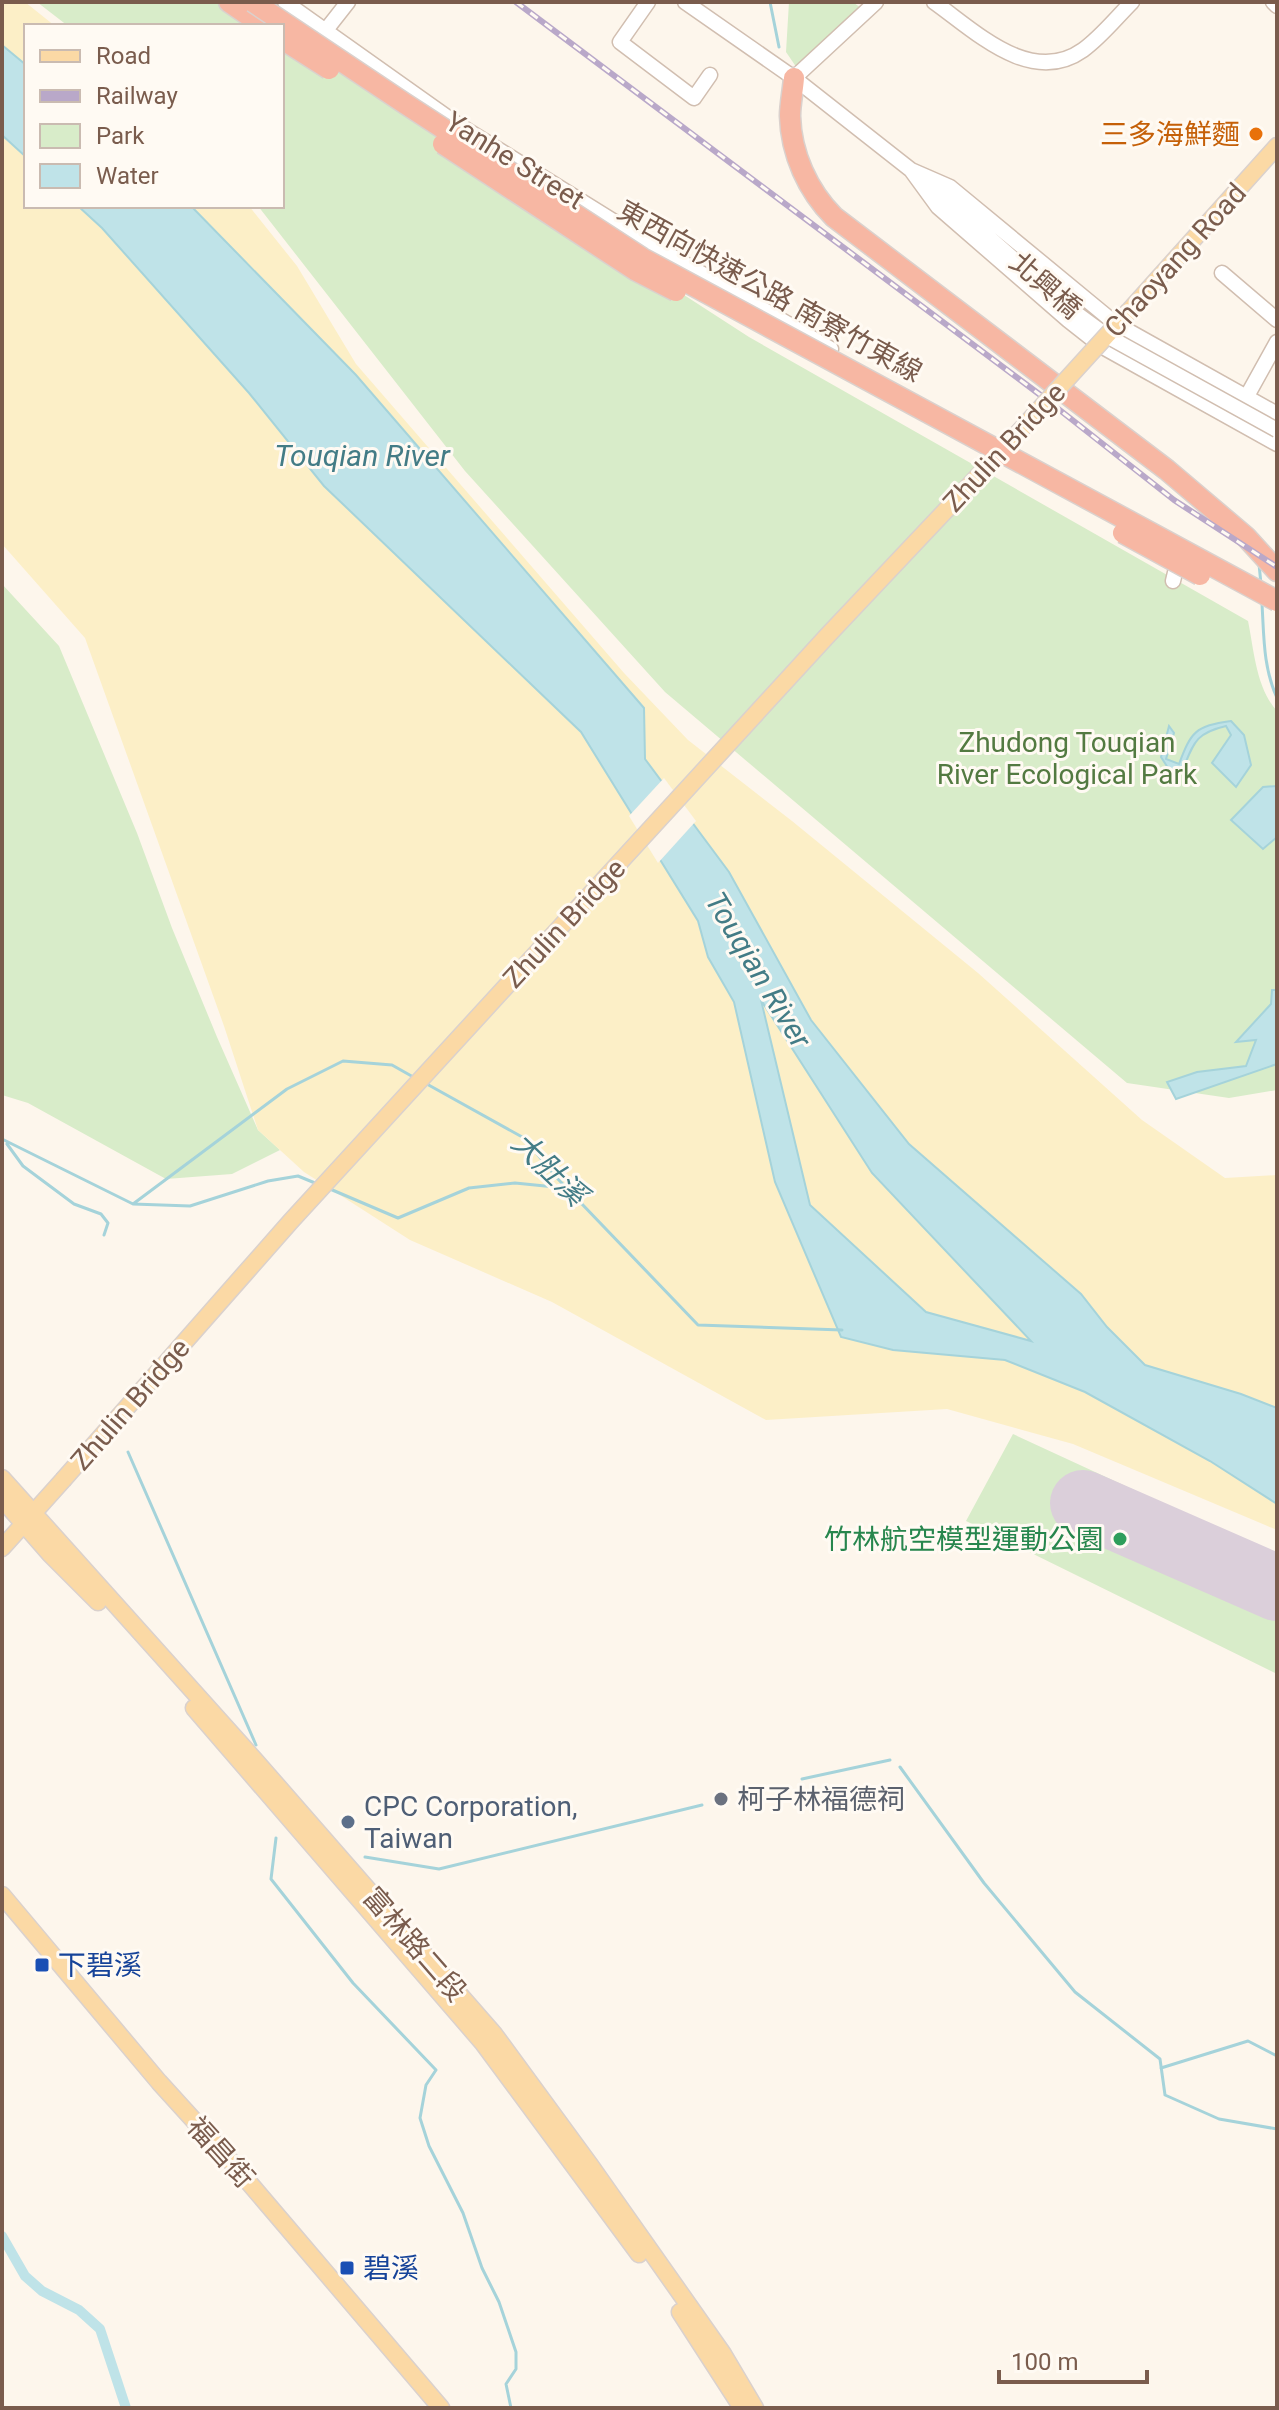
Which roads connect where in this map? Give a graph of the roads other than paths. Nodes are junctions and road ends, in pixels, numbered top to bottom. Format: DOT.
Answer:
graph roads {
  1 [pos="229,2"];
  2 [pos="253,2"];
  3 [pos="285,2"];
  4 [pos="348,2"];
  5 [pos="648,2"];
  6 [pos="685,2"];
  7 [pos="876,2"];
  8 [pos="934,2"];
  9 [pos="1132,2"];
  10 [pos="1273,2"];
  11 [pos="1277,6"];
  12 [pos="261,24"];
  13 [pos="326,30"];
  14 [pos="284,40"];
  15 [pos="710,75"];
  16 [pos="794,78"];
  17 [pos="1277,146"];
  18 [pos="911,170"];
  19 [pos="1222,273"];
  20 [pos="1277,320"];
  21 [pos="1108,335"];
  22 [pos="1277,342"];
  23 [pos="1036,364"];
  24 [pos="1073,373"];
  25 [pos="1246,398"];
  26 [pos="1277,414"];
  27 [pos="1234,420"];
  28 [pos="1277,430"];
  29 [pos="1277,444"];
  30 [pos="1277,553"];
  31 [pos="1277,571"];
  32 [pos="1173,581"];
  33 [pos="1277,601"];
  34 [pos="1277,616"];
  35 [pos="2,1478"];
  36 [pos="2,1499"];
  37 [pos="28,1518"];
  38 [pos="2,1548"];
  39 [pos="2,1895"];
  40 [pos="550,2120"];
  41 [pos="441,2408"];
  42 [pos="742,2408"];
  43 [pos="755,2408"];
  1 -- 12 [label="highway"];
  2 -- 33 [label="highway, 東西向快速公路 南寮竹東線, bridge"];
  3 -- 13 [label="street, Yanhe Street"];
  4 -- 13 [label="street"];
  5 -- 15 [label="street"];
  6 -- 16 [label="street"];
  7 -- 16 [label="street"];
  8 -- 9 [label="street"];
  10 -- 11 [label="street"];
  13 -- 32 [label="street, Yanhe Street"];
  14 -- 34 [label="highway, 東西向快速公路 南寮竹東線, bridge"];
  16 -- 18 [label="street"];
  16 -- 23 [label="highway"];
  17 -- 21 [label="main road, Chaoyang Road, bridge"];
  18 -- 21 [label="street, 北興橋"];
  18 -- 21 [label="street"];
  18 -- 21 [label="street"];
  19 -- 20 [label="street"];
  21 -- 24 [label="main road, Chaoyang Road, bridge"];
  21 -- 25 [label="street"];
  21 -- 27 [label="street"];
  21 -- 28 [label="street, 北興橋, bridge"];
  22 -- 25 [label="street"];
  23 -- 30 [label="highway"];
  23 -- 31 [label="highway"];
  24 -- 37 [label="main road, Zhulin Bridge, bridge"];
  25 -- 26 [label="street"];
  25 -- 27 [label="street"];
  27 -- 29 [label="street"];
  35 -- 37 [label="main road"];
  36 -- 37 [label="main road"];
  37 -- 38 [label="main road, Zhulin Bridge"];
  37 -- 40 [label="main road, 富林路二段"];
  39 -- 41 [label="main road, 福昌街"];
  40 -- 42 [label="main road, 富林路二段"];
  40 -- 43 [label="main road, 富林路二段"];
}
